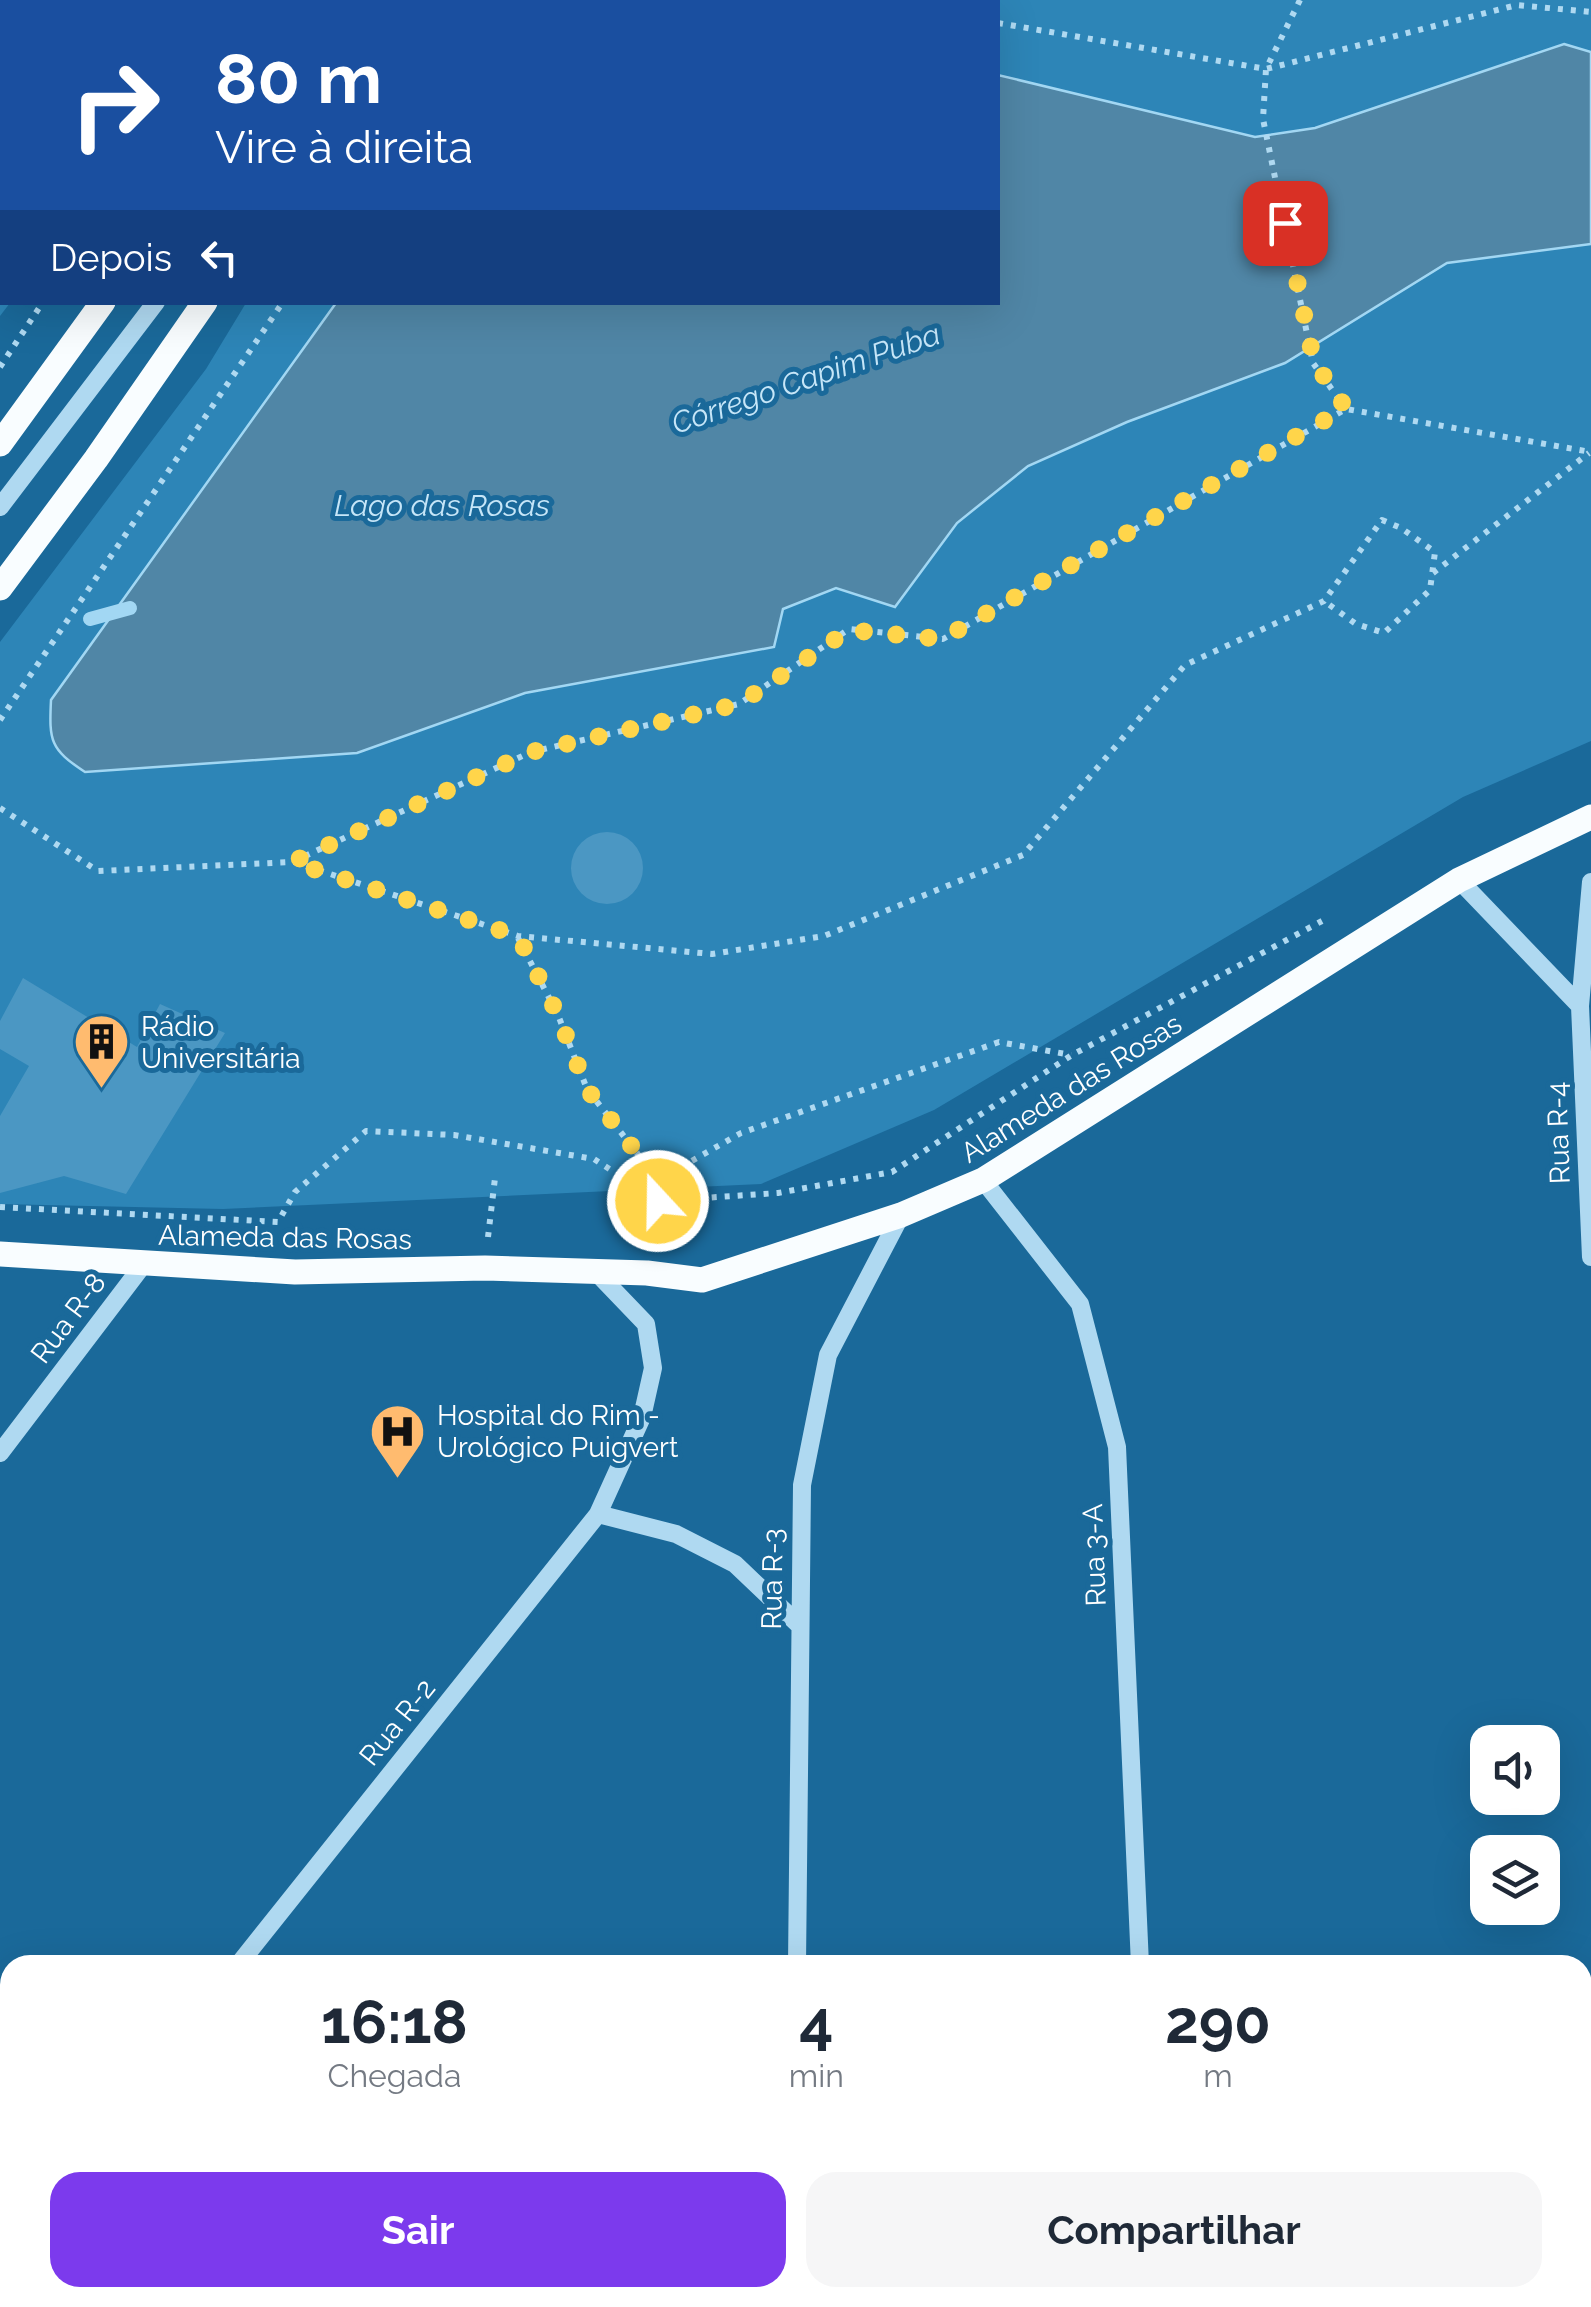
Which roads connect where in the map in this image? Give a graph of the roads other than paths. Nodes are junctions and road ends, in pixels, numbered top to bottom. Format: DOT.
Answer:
graph roads {
  1 [pos="101,305"];
  2 [pos="154,305"];
  3 [pos="202,305"];
  4 [pos="0,444"];
  5 [pos="0,507"];
  6 [pos="0,588"];
  7 [pos="1591,817"];
  8 [pos="1459,880"];
  9 [pos="1591,882"];
  10 [pos="1580,1006"];
  11 [pos="983,1180"];
  12 [pos="901,1215"];
  13 [pos="0,1254"];
  14 [pos="1591,1258"];
  15 [pos="143,1264"];
  16 [pos="598,1274"];
  17 [pos="0,1453"];
  18 [pos="598,1514"];
  19 [pos="798,1624"];
  20 [pos="246,1955"];
  21 [pos="797,1955"];
  22 [pos="1140,1955"];
  1 -- 4 [label="main road"];
  2 -- 5 [label="street"];
  3 -- 6 [label="main road"];
  7 -- 8 [label="main road, Alameda das Rosas"];
  8 -- 10 [label="street"];
  8 -- 11 [label="main road, Alameda das Rosas"];
  9 -- 10 [label="street, Rua R-4"];
  10 -- 14 [label="street, Rua R-4"];
  11 -- 12 [label="main road, Alameda das Rosas"];
  11 -- 22 [label="street, Rua 3-A"];
  12 -- 16 [label="main road, Alameda das Rosas"];
  12 -- 19 [label="street, Rua R-3"];
  13 -- 15 [label="main road, Alameda das Rosas"];
  15 -- 16 [label="main road, Alameda das Rosas"];
  15 -- 17 [label="street, Rua R-8"];
  16 -- 18 [label="street, Rua R-2"];
  18 -- 19 [label="street"];
  18 -- 20 [label="street, Rua R-2"];
  19 -- 21 [label="street, Rua R-3"];
}
